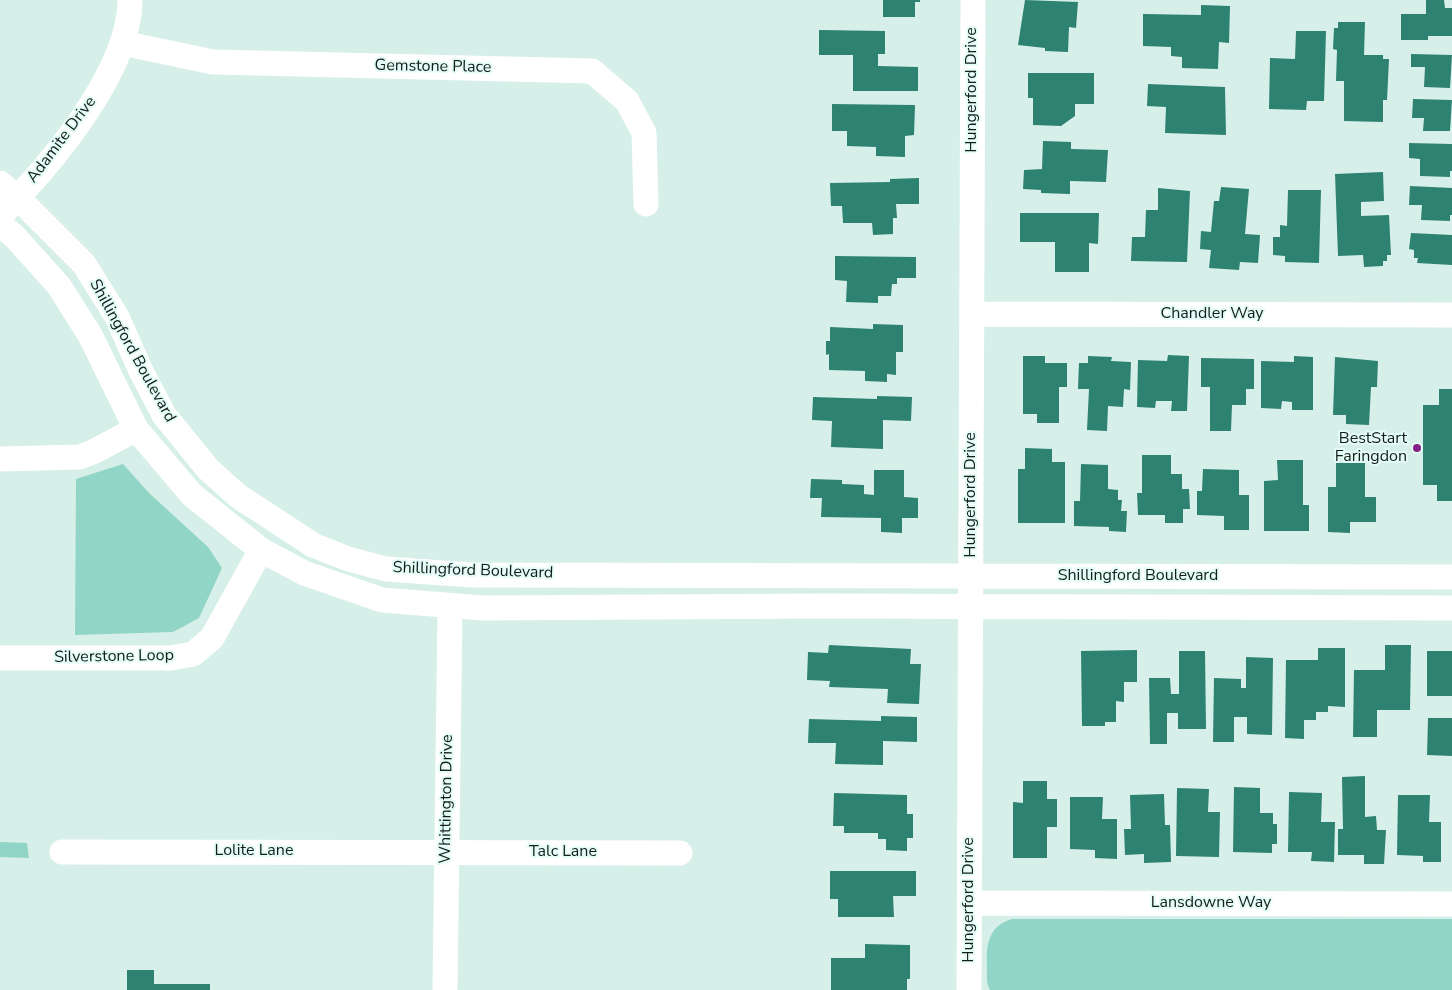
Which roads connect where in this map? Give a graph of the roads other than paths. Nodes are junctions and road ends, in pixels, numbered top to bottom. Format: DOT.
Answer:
graph roads {
  1 [pos="130,0"];
  2 [pos="973,0"];
  3 [pos="122,43"];
  4 [pos="9,191"];
  5 [pos="646,204"];
  6 [pos="0,217"];
  7 [pos="0,224"];
  8 [pos="972,314"];
  9 [pos="1452,315"];
  10 [pos="136,428"];
  11 [pos="0,458"];
  12 [pos="261,550"];
  13 [pos="825,574"];
  14 [pos="970,575"];
  15 [pos="1452,576"];
  16 [pos="825,606"];
  17 [pos="970,606"];
  18 [pos="450,607"];
  19 [pos="1452,608"];
  20 [pos="0,658"];
  21 [pos="446,851"];
  22 [pos="62,852"];
  23 [pos="680,853"];
  24 [pos="969,903"];
  25 [pos="1452,904"];
  26 [pos="445,990"];
  27 [pos="969,990"];
  1 -- 3 [label="street, Adamite Drive"];
  2 -- 8 [label="street, Hungerford Drive"];
  3 -- 4 [label="street, Adamite Drive"];
  3 -- 5 [label="street, Gemstone Place"];
  4 -- 6 [label="street, Adamite Drive"];
  4 -- 13 [label="street, Shillingford Boulevard"];
  7 -- 10 [label="street, Shillingford Boulevard"];
  8 -- 9 [label="street, Chandler Way"];
  8 -- 14 [label="street, Hungerford Drive"];
  10 -- 11 [label="street"];
  10 -- 12 [label="street, Shillingford Boulevard"];
  12 -- 18 [label="street, Shillingford Boulevard"];
  12 -- 20 [label="street, Silverstone Loop"];
  13 -- 14 [label="street, Shillingford Boulevard"];
  13 -- 16 [label="street"];
  14 -- 15 [label="street, Shillingford Boulevard"];
  14 -- 17 [label="street, Hungerford Drive"];
  16 -- 17 [label="street, Shillingford Boulevard"];
  16 -- 18 [label="street, Shillingford Boulevard"];
  17 -- 19 [label="street, Shillingford Boulevard"];
  17 -- 24 [label="street, Hungerford Drive"];
  18 -- 21 [label="street, Whittington Drive"];
  21 -- 22 [label="street, Lolite Lane"];
  21 -- 23 [label="street, Talc Lane"];
  21 -- 26 [label="street, Whittington Drive"];
  24 -- 25 [label="street, Lansdowne Way"];
  24 -- 27 [label="street, Hungerford Drive"];
}
